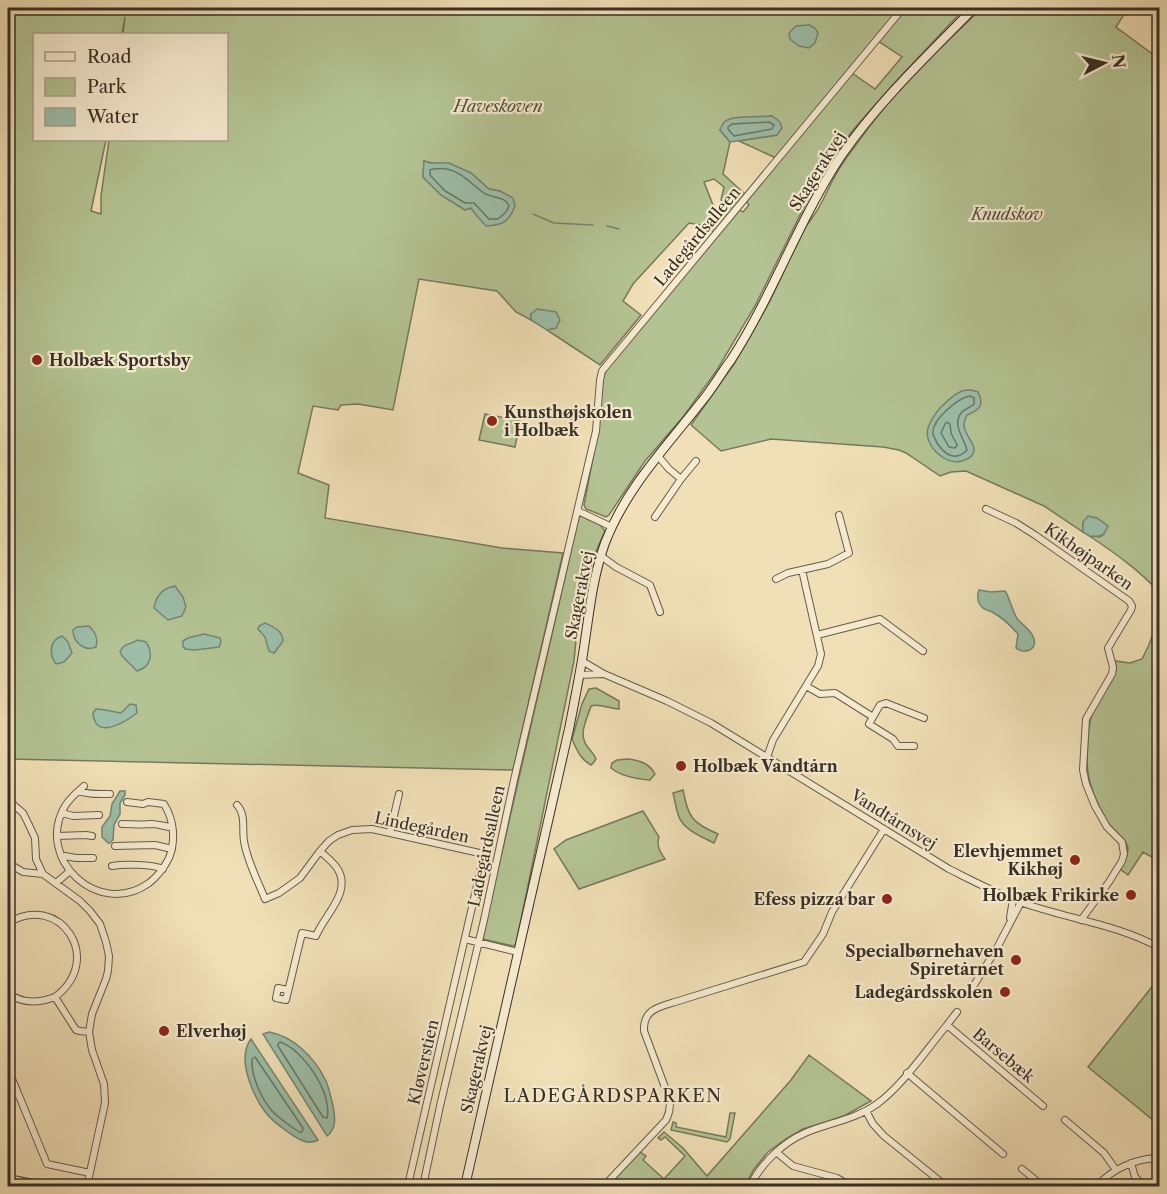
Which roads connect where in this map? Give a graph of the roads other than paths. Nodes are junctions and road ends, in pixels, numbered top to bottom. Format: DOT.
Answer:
graph roads {
  1 [pos="903,8"];
  2 [pos="974,8"];
  3 [pos="655,459"];
  4 [pos="696,461"];
  5 [pos="681,478"];
  6 [pos="986,509"];
  7 [pos="578,511"];
  8 [pos="839,515"];
  9 [pos="655,517"];
  10 [pos="612,527"];
  11 [pos="601,556"];
  12 [pos="598,566"];
  13 [pos="616,567"];
  14 [pos="802,570"];
  15 [pos="776,579"];
  16 [pos="660,612"];
  17 [pos="817,635"];
  18 [pos="923,651"];
  19 [pos="582,661"];
  20 [pos="604,674"];
  21 [pos="579,675"];
  22 [pos="806,686"];
  23 [pos="873,717"];
  24 [pos="924,718"];
  25 [pos="773,740"];
  26 [pos="914,746"];
  27 [pos="761,753"];
  28 [pos="767,757"];
  29 [pos="110,794"];
  30 [pos="399,794"];
  31 [pos="8,800"];
  32 [pos="127,802"];
  33 [pos="496,802"];
  34 [pos="237,805"];
  35 [pos="62,813"];
  36 [pos="99,815"];
  37 [pos="122,824"];
  38 [pos="172,827"];
  39 [pos="884,830"];
  40 [pos="390,832"];
  41 [pos="57,836"];
  42 [pos="92,836"];
  43 [pos="115,846"];
  44 [pos="171,849"];
  45 [pos="320,851"];
  46 [pos="484,854"];
  47 [pos="62,857"];
  48 [pos="36,858"];
  49 [pos="93,858"];
  50 [pos="8,863"];
  51 [pos="112,866"];
  52 [pos="163,869"];
  53 [pos="70,871"];
  54 [pos="28,873"];
  55 [pos="43,874"];
  56 [pos="56,883"];
  57 [pos="1013,899"];
  58 [pos="1021,902"];
  59 [pos="1093,906"];
  60 [pos="1081,920"];
  61 [pos="1089,922"];
  62 [pos="8,923"];
  63 [pos="1008,925"];
  64 [pos="465,939"];
  65 [pos="479,942"];
  66 [pos="1160,948"];
  67 [pos="518,952"];
  68 [pos="288,990"];
  69 [pos="971,990"];
  70 [pos="8,993"];
  71 [pos="56,997"];
  72 [pos="957,1012"];
  73 [pos="947,1025"];
  74 [pos="89,1032"];
  75 [pos="8,1069"];
  76 [pos="907,1073"];
  77 [pos="1043,1106"];
  78 [pos="866,1111"];
  79 [pos="1065,1119"];
  80 [pos="776,1152"];
  81 [pos="1003,1154"];
  82 [pos="1160,1158"];
  83 [pos="1131,1163"];
  84 [pos="1022,1169"];
  85 [pos="1116,1170"];
  86 [pos="90,1173"];
  87 [pos="8,1179"];
  88 [pos="87,1185"];
  89 [pos="43,1186"];
  90 [pos="100,1186"];
  91 [pos="412,1186"];
  92 [pos="423,1186"];
  93 [pos="465,1186"];
  94 [pos="604,1186"];
  95 [pos="750,1186"];
  96 [pos="850,1186"];
  97 [pos="946,1186"];
  98 [pos="1043,1186"];
  99 [pos="1097,1186"];
  100 [pos="1144,1186"];
  1 -- 7 [label="street, Ladegårdsalleen"];
  2 -- 3 [label="street, Skagerakvej"];
  3 -- 5 [label="street"];
  3 -- 10 [label="street, Skagerakvej"];
  4 -- 5 [label="street"];
  5 -- 9 [label="street"];
  6 -- 59 [label="street, Kikhøjparken"];
  7 -- 10 [label="street"];
  7 -- 65 [label="street, Ladegårdsalleen"];
  8 -- 14 [label="street"];
  10 -- 11 [label="street, Skagerakvej"];
  11 -- 12 [label="street, Skagerakvej"];
  11 -- 13 [label="street"];
  12 -- 13 [label="street"];
  12 -- 19 [label="street, Skagerakvej"];
  13 -- 16 [label="street"];
  14 -- 15 [label="street"];
  14 -- 17 [label="street"];
  17 -- 18 [label="street"];
  17 -- 22 [label="street"];
  19 -- 20 [label="street, Vandtårnsvej"];
  19 -- 21 [label="street, Skagerakvej"];
  20 -- 21 [label="street, Vandtårnsvej"];
  20 -- 27 [label="street, Vandtårnsvej"];
  21 -- 67 [label="street, Skagerakvej"];
  22 -- 23 [label="street"];
  22 -- 25 [label="street"];
  23 -- 24 [label="street"];
  23 -- 26 [label="street"];
  25 -- 27 [label="street"];
  25 -- 28 [label="street"];
  27 -- 28 [label="street, Vandtårnsvej"];
  28 -- 39 [label="street, Vandtårnsvej"];
  29 -- 35 [label="street"];
  30 -- 40 [label="street"];
  31 -- 48 [label="street"];
  32 -- 38 [label="street"];
  33 -- 46 [label="street, Kløverstien"];
  34 -- 45 [label="street, Lindegården"];
  35 -- 36 [label="street"];
  35 -- 41 [label="street"];
  37 -- 38 [label="street"];
  38 -- 44 [label="street"];
  39 -- 57 [label="street, Vandtårnsvej"];
  39 -- 94 [label="street"];
  40 -- 45 [label="street, Lindegården"];
  40 -- 46 [label="street, Lindegården"];
  41 -- 42 [label="street"];
  41 -- 47 [label="street"];
  43 -- 44 [label="street"];
  44 -- 52 [label="street"];
  45 -- 68 [label="street"];
  46 -- 64 [label="street, Kløverstien"];
  47 -- 49 [label="street"];
  47 -- 53 [label="street"];
  48 -- 54 [label="street"];
  48 -- 55 [label="street"];
  50 -- 54 [label="street"];
  51 -- 52 [label="street"];
  52 -- 53 [label="street"];
  53 -- 56 [label="street"];
  54 -- 55 [label="street"];
  55 -- 56 [label="street"];
  56 -- 74 [label="street"];
  57 -- 58 [label="street, Vandtårnsvej"];
  57 -- 63 [label="street"];
  58 -- 60 [label="street, Vandtårnsvej"];
  58 -- 63 [label="street"];
  59 -- 60 [label="street, Kikhøjparken"];
  59 -- 61 [label="street, Kikhøjparken"];
  60 -- 61 [label="street, Vandtårnsvej"];
  61 -- 66 [label="street, Vandtårnsvej"];
  62 -- 71 [label="street"];
  63 -- 69 [label="street"];
  64 -- 65 [label="street"];
  64 -- 91 [label="street, Kløverstien"];
  65 -- 67 [label="street"];
  65 -- 92 [label="street, Ladegårdsalleen"];
  67 -- 93 [label="street, Skagerakvej"];
  70 -- 71 [label="street"];
  71 -- 74 [label="street"];
  72 -- 73 [label="street"];
  73 -- 76 [label="street"];
  73 -- 77 [label="street, Barsebæk"];
  74 -- 86 [label="street"];
  75 -- 86 [label="street"];
  76 -- 78 [label="street"];
  76 -- 81 [label="street"];
  78 -- 80 [label="street"];
  78 -- 97 [label="street"];
  79 -- 85 [label="street"];
  80 -- 95 [label="street"];
  80 -- 96 [label="street"];
  82 -- 83 [label="street"];
  83 -- 85 [label="street"];
  83 -- 100 [label="street"];
  84 -- 98 [label="street"];
  85 -- 99 [label="street"];
  86 -- 88 [label="street"];
  87 -- 89 [label="street"];
  88 -- 90 [label="street"];
}
